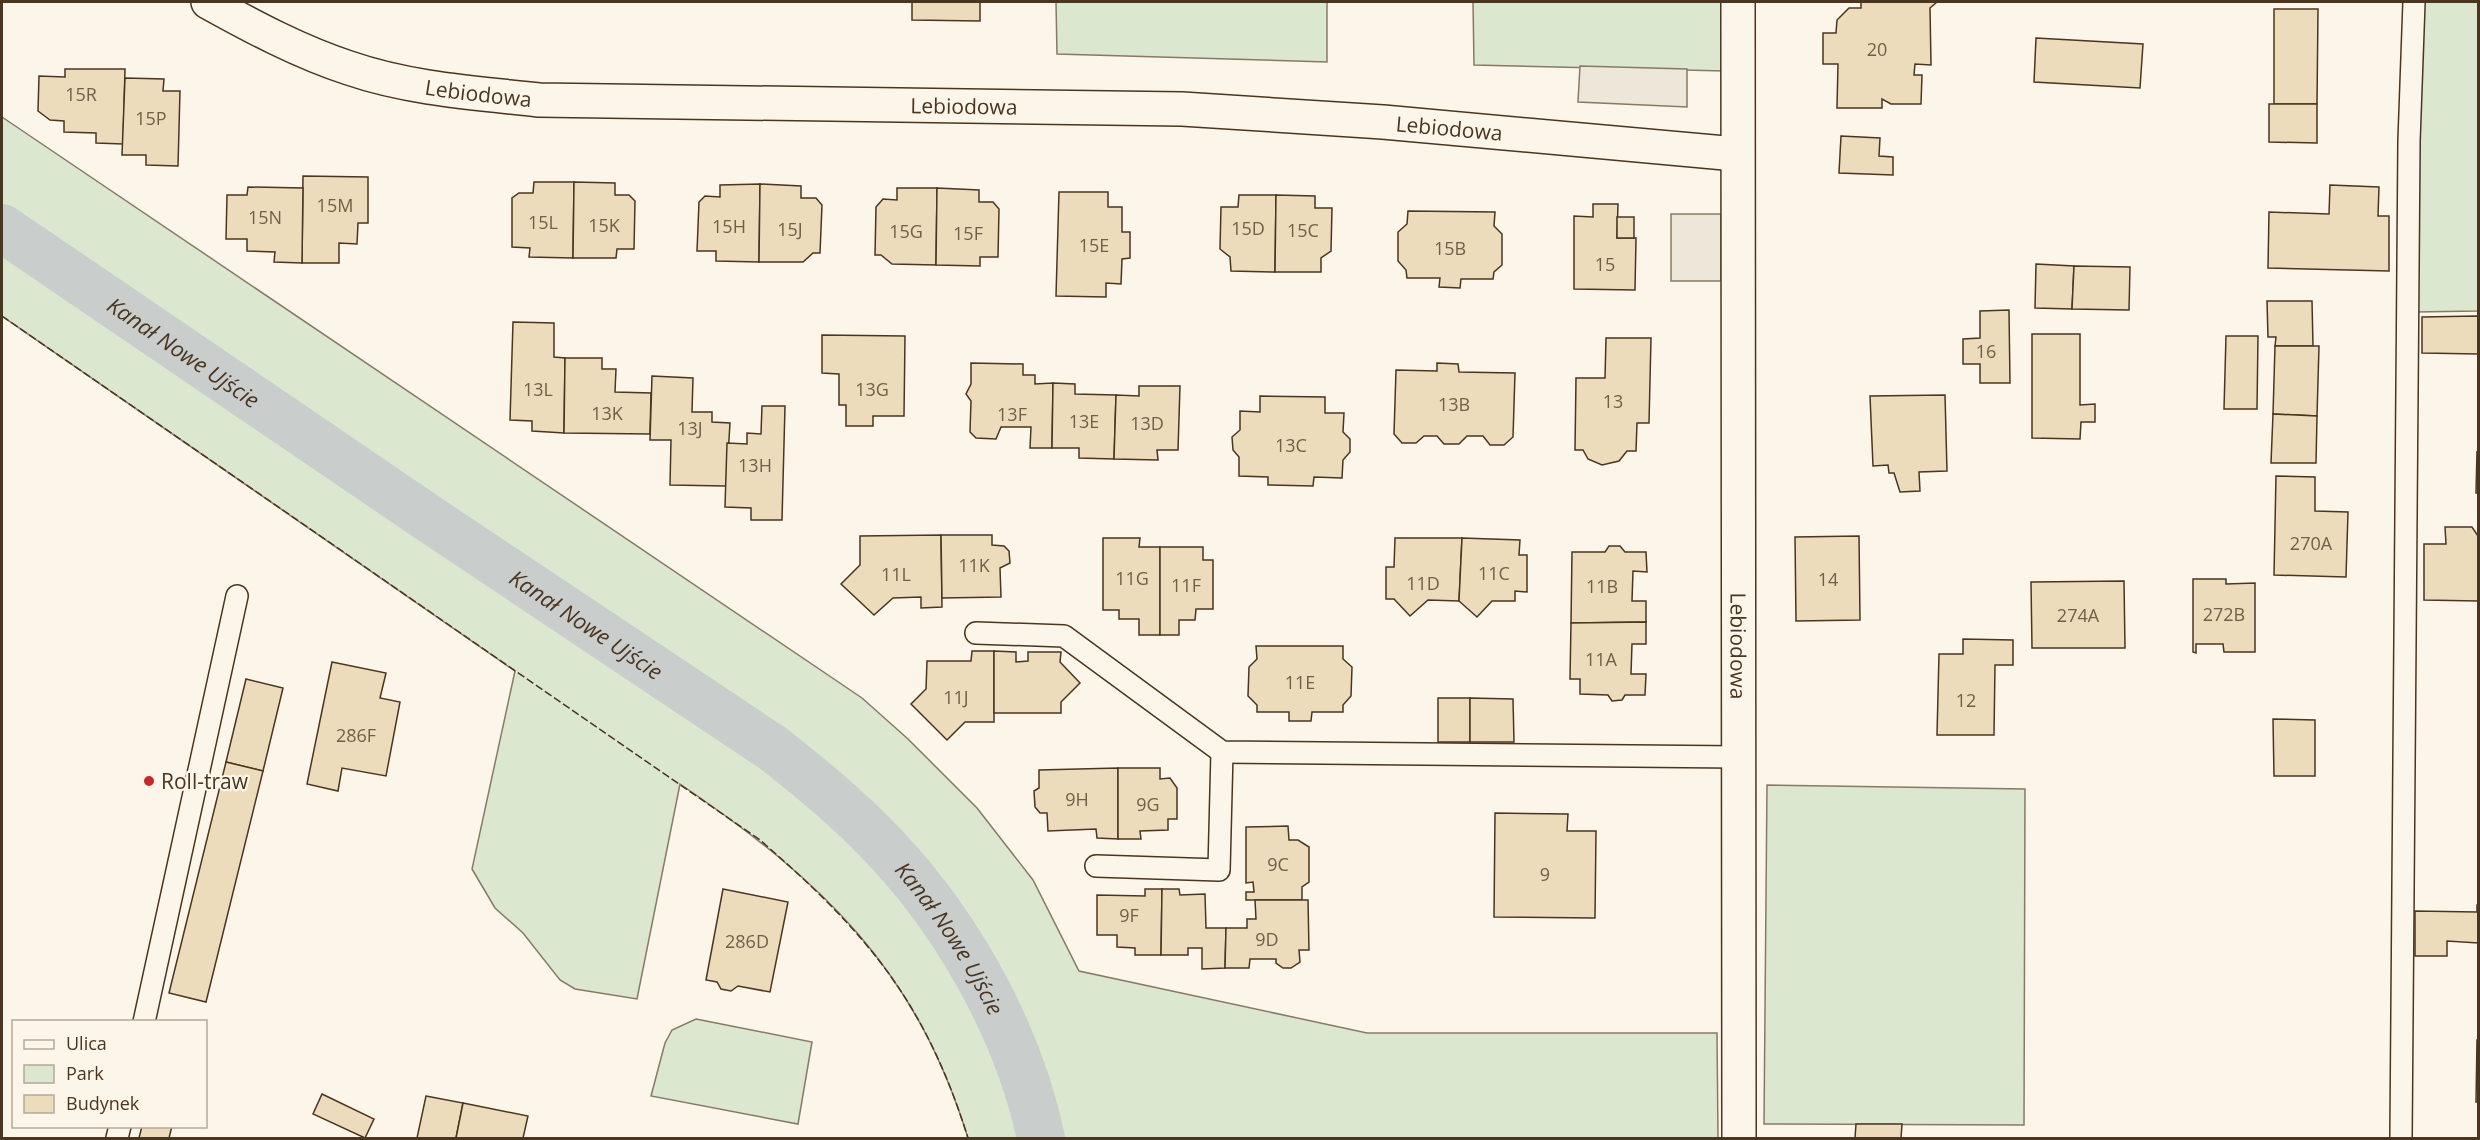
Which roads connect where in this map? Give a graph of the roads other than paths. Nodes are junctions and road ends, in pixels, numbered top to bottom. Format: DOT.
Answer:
graph roads {
  1 [pos="208,2"];
  2 [pos="1738,2"];
  3 [pos="2414,2"];
  4 [pos="1736,154"];
  5 [pos="237,596"];
  6 [pos="976,633"];
  7 [pos="1222,752"];
  8 [pos="1739,757"];
  9 [pos="1096,866"];
  10 [pos="144,1020"];
  11 [pos="1739,1138"];
  12 [pos="2401,1138"];
  1 -- 4 [label="street, Lebiodowa"];
  2 -- 4 [label="street, Lebiodowa"];
  3 -- 12 [label="lane"];
  4 -- 8 [label="street, Lebiodowa"];
  5 -- 10 [label="lane"];
  6 -- 7 [label="lane"];
  7 -- 8 [label="lane"];
  7 -- 9 [label="lane"];
  8 -- 11 [label="street, Lebiodowa"];
}
